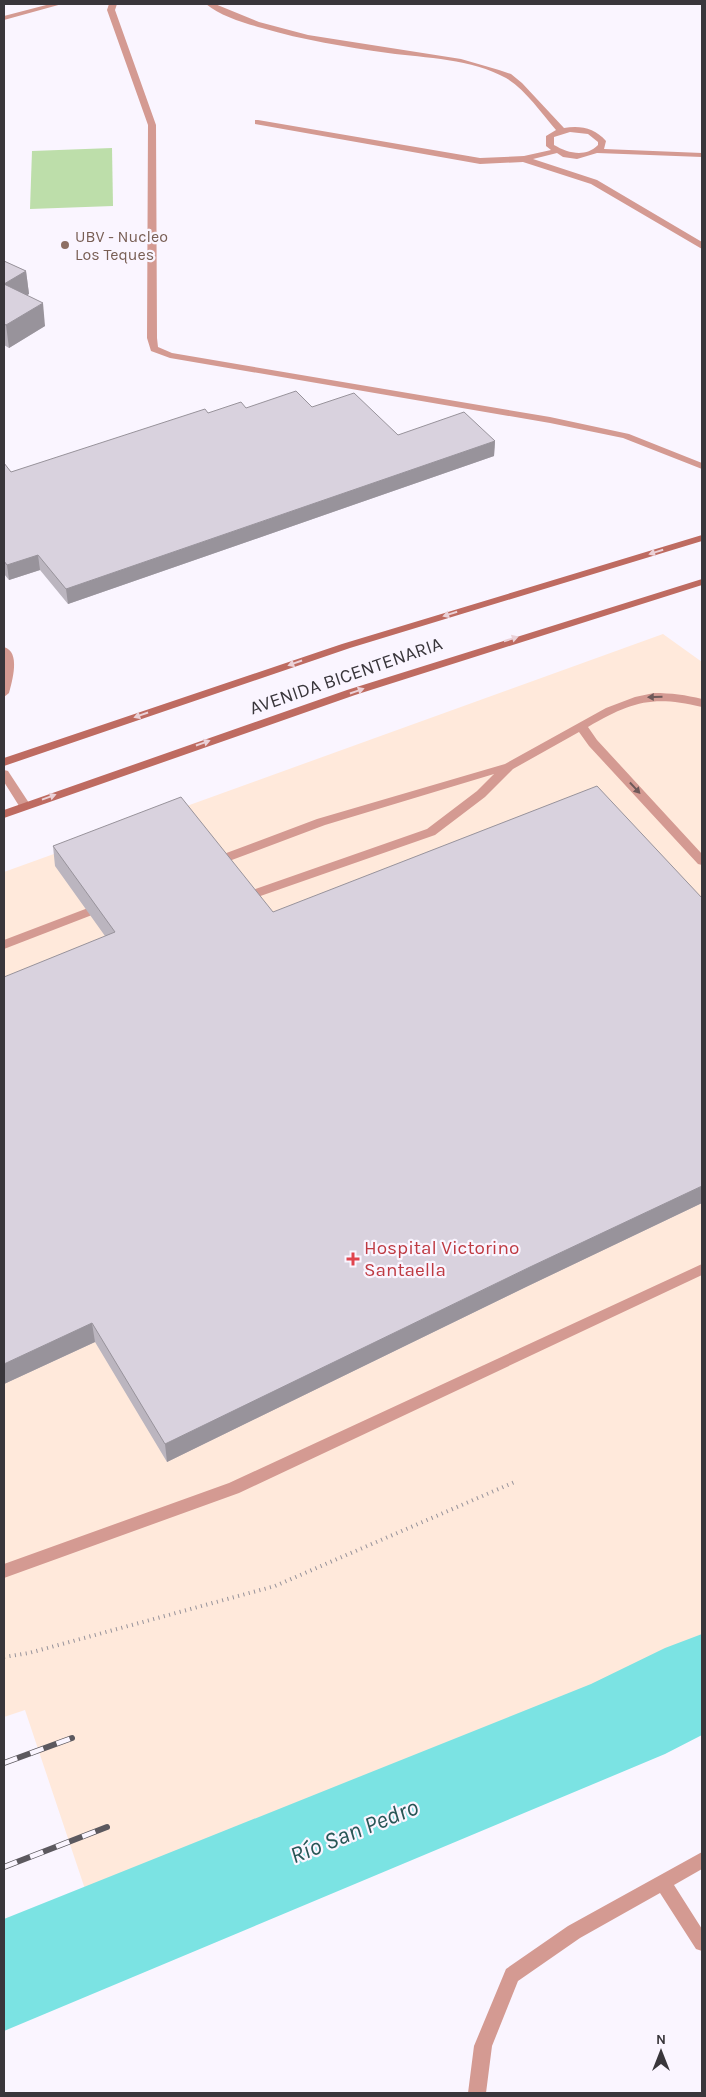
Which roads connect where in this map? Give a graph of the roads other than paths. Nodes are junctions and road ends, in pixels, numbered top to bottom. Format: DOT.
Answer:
graph roads {
  1 [pos="58,4"];
  2 [pos="113,4"];
  3 [pos="210,4"];
  4 [pos="4,18"];
  5 [pos="258,122"];
  6 [pos="561,130"];
  7 [pos="556,151"];
  8 [pos="597,151"];
  9 [pos="702,155"];
  10 [pos="524,159"];
  11 [pos="702,246"];
  12 [pos="702,466"];
  13 [pos="702,538"];
  14 [pos="702,582"];
  15 [pos="4,650"];
  16 [pos="4,693"];
  17 [pos="702,703"];
  18 [pos="581,726"];
  19 [pos="4,762"];
  20 [pos="509,766"];
  21 [pos="4,774"];
  22 [pos="25,806"];
  23 [pos="4,814"];
  24 [pos="217,861"];
  25 [pos="702,861"];
  26 [pos="245,897"];
  27 [pos="88,912"];
  28 [pos="4,945"];
  29 [pos="702,1269"];
  30 [pos="4,1570"];
  31 [pos="702,1860"];
  32 [pos="662,1882"];
  33 [pos="702,1943"];
  34 [pos="477,2093"];
  1 -- 4 [label="street"];
  2 -- 12 [label="street"];
  3 -- 6 [label="street"];
  5 -- 10 [label="street"];
  6 -- 7 [label="street"];
  6 -- 8 [label="street"];
  7 -- 8 [label="street"];
  7 -- 10 [label="street"];
  8 -- 9 [label="street"];
  10 -- 11 [label="street"];
  13 -- 19 [label="main road, AVENIDA BICENTENARIA, one-way"];
  22 -- 14 [label="main road, AVENIDA BICENTENARIA, one-way"];
  15 -- 16 [label="street"];
  17 -- 18 [label="street, one-way"];
  18 -- 20 [label="street"];
  18 -- 25 [label="street, one-way"];
  20 -- 24 [label="street"];
  20 -- 26 [label="street"];
  21 -- 22 [label="street"];
  22 -- 23 [label="main road, AVENIDA BICENTENARIA"];
  27 -- 28 [label="street"];
  29 -- 30 [label="street"];
  31 -- 32 [label="street"];
  32 -- 33 [label="street"];
  32 -- 34 [label="street"];
}
